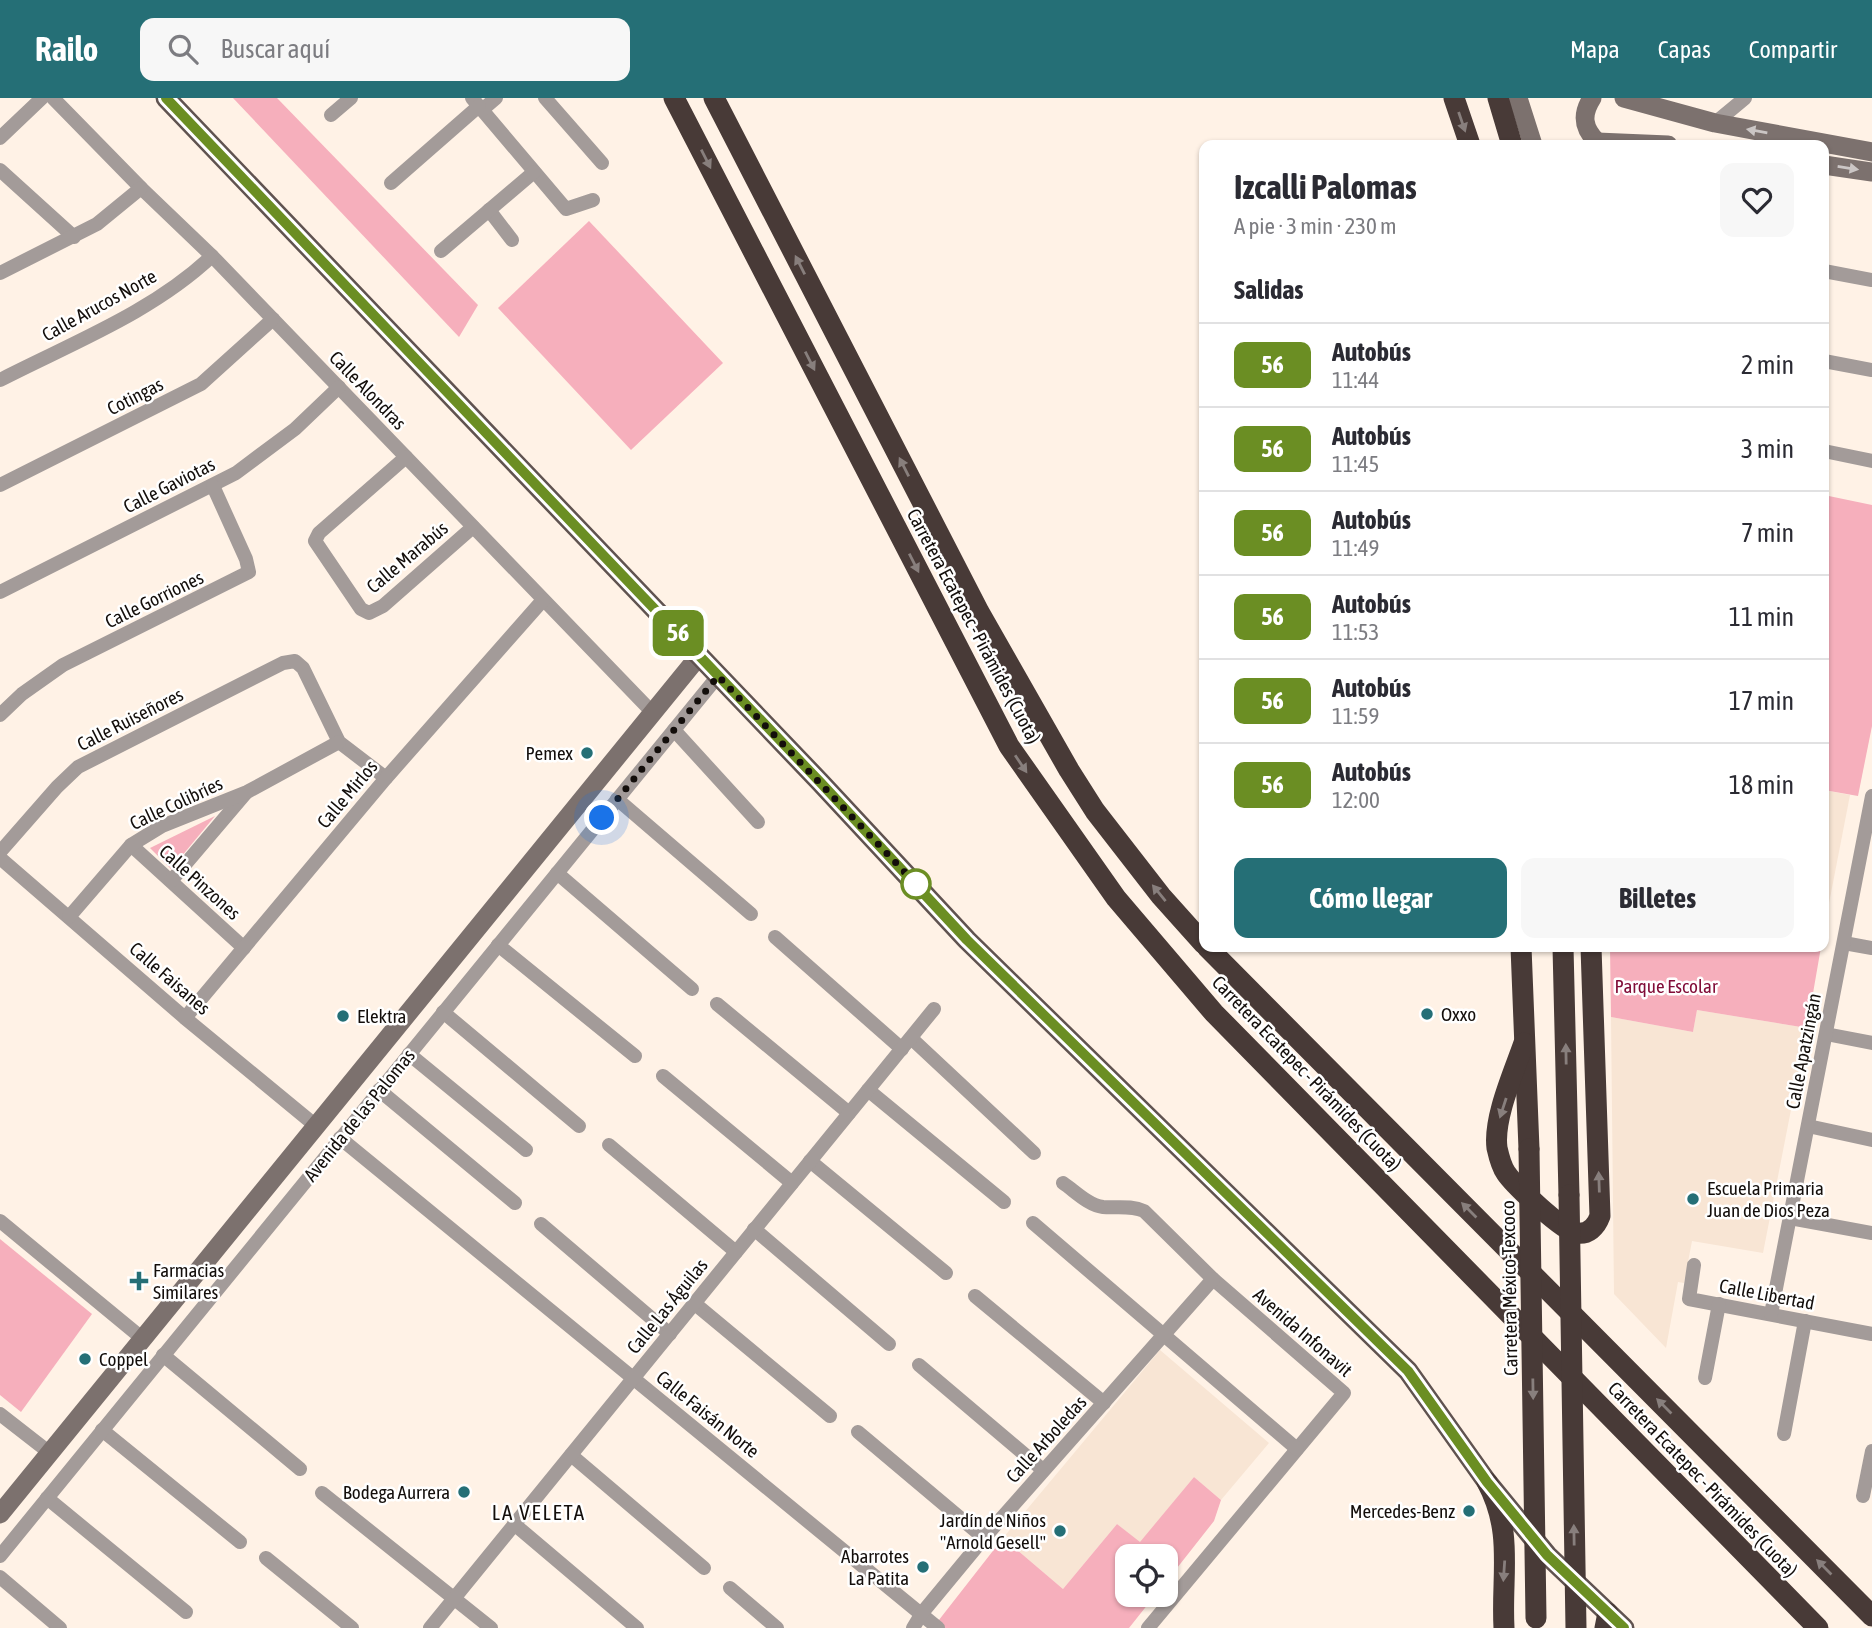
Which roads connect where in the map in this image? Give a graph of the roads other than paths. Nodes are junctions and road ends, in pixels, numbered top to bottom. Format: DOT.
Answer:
graph roads {
  1 [pos="42,98"];
  2 [pos="52,98"];
  3 [pos="166,98"];
  4 [pos="351,98"];
  5 [pos="496,98"];
  6 [pos="544,98"];
  7 [pos="674,98"];
  8 [pos="714,98"];
  9 [pos="1454,98"];
  10 [pos="1498,98"];
  11 [pos="1518,98"];
  12 [pos="1592,98"];
  13 [pos="1624,98"];
  14 [pos="1745,98"];
  15 [pos="478,105"];
  16 [pos="331,116"];
  17 [pos="1716,123"];
  18 [pos="0,138"];
  19 [pos="1469,140"];
  20 [pos="1511,140"];
  21 [pos="1531,140"];
  22 [pos="1592,140"];
  23 [pos="1807,140"];
  24 [pos="1829,144"];
  25 [pos="1872,152"];
  26 [pos="602,163"];
  27 [pos="1829,165"];
  28 [pos="0,170"];
  29 [pos="534,172"];
  30 [pos="1872,172"];
  31 [pos="391,183"];
  32 [pos="141,188"];
  33 [pos="593,200"];
  34 [pos="489,210"];
  35 [pos="74,237"];
  36 [pos="512,240"];
  37 [pos="441,251"];
  38 [pos="212,256"];
  39 [pos="1829,272"];
  40 [pos="0,273"];
  41 [pos="1872,280"];
  42 [pos="273,319"];
  43 [pos="1829,362"];
  44 [pos="1872,370"];
  45 [pos="0,380"];
  46 [pos="339,387"];
  47 [pos="1829,452"];
  48 [pos="406,457"];
  49 [pos="1872,461"];
  50 [pos="0,485"];
  51 [pos="213,486"];
  52 [pos="473,527"];
  53 [pos="2,587"];
  54 [pos="543,600"];
  55 [pos="699,656"];
  56 [pos="718,676"];
  57 [pos="653,713"];
  58 [pos="0,715"];
  59 [pos="674,730"];
  60 [pos="339,742"];
  61 [pos="386,778"];
  62 [pos="247,792"];
  63 [pos="1872,796"];
  64 [pos="617,799"];
  65 [pos="758,822"];
  66 [pos="131,845"];
  67 [pos="0,852"];
  68 [pos="1866,855"];
  69 [pos="0,858"];
  70 [pos="557,873"];
  71 [pos="171,881"];
  72 [pos="751,914"];
  73 [pos="69,917"];
  74 [pos="775,937"];
  75 [pos="1199,938"];
  76 [pos="1844,943"];
  77 [pos="498,945"];
  78 [pos="244,948"];
  79 [pos="1872,948"];
  80 [pos="1212,952"];
  81 [pos="1521,952"];
  82 [pos="1563,952"];
  83 [pos="1591,952"];
  84 [pos="692,989"];
  85 [pos="717,1004"];
  86 [pos="934,1009"];
  87 [pos="443,1012"];
  88 [pos="186,1018"];
  89 [pos="1826,1034"];
  90 [pos="907,1043"];
  91 [pos="1524,1043"];
  92 [pos="1872,1043"];
  93 [pos="409,1054"];
  94 [pos="635,1056"];
  95 [pos="663,1076"];
  96 [pos="379,1090"];
  97 [pos="868,1090"];
  98 [pos="849,1113"];
  99 [pos="316,1126"];
  100 [pos="579,1126"];
  101 [pos="1808,1126"];
  102 [pos="340,1138"];
  103 [pos="1872,1140"];
  104 [pos="609,1145"];
  105 [pos="526,1150"];
  106 [pos="1034,1153"];
  107 [pos="810,1160"];
  108 [pos="1063,1182"];
  109 [pos="792,1183"];
  110 [pos="1004,1202"];
  111 [pos="515,1203"];
  112 [pos="1790,1218"];
  113 [pos="0,1221"];
  114 [pos="1033,1223"];
  115 [pos="541,1224"];
  116 [pos="754,1229"];
  117 [pos="1872,1233"];
  118 [pos="736,1252"];
  119 [pos="1694,1265"];
  120 [pos="946,1273"];
  121 [pos="1213,1279"];
  122 [pos="975,1296"];
  123 [pos="694,1303"];
  124 [pos="1719,1304"];
  125 [pos="1771,1314"];
  126 [pos="1805,1321"];
  127 [pos="670,1334"];
  128 [pos="1872,1334"];
  129 [pos="143,1339"];
  130 [pos="1168,1339"];
  131 [pos="889,1344"];
  132 [pos="163,1355"];
  133 [pos="919,1364"];
  134 [pos="1705,1377"];
  135 [pos="633,1378"];
  136 [pos="1104,1403"];
  137 [pos="0,1414"];
  138 [pos="830,1416"];
  139 [pos="102,1430"];
  140 [pos="858,1432"];
  141 [pos="1784,1434"];
  142 [pos="1297,1449"];
  143 [pos="1872,1451"];
  144 [pos="50,1452"];
  145 [pos="571,1454"];
  146 [pos="300,1469"];
  147 [pos="1043,1470"];
  148 [pos="1487,1482"];
  149 [pos="322,1493"];
  150 [pos="1863,1496"];
  151 [pos="47,1498"];
  152 [pos="0,1514"];
  153 [pos="514,1524"];
  154 [pos="984,1538"];
  155 [pos="240,1542"];
  156 [pos="0,1556"];
  157 [pos="266,1558"];
  158 [pos="704,1568"];
  159 [pos="0,1577"];
  160 [pos="730,1588"];
  161 [pos="455,1600"];
  162 [pos="186,1612"];
  163 [pos="922,1613"];
  164 [pos="1872,1616"];
  165 [pos="1606,1620"];
  166 [pos="1536,1623"];
  167 [pos="60,1628"];
  168 [pos="352,1628"];
  169 [pos="430,1628"];
  170 [pos="491,1628"];
  171 [pos="637,1628"];
  172 [pos="777,1628"];
  173 [pos="913,1628"];
  174 [pos="939,1628"];
  175 [pos="1149,1628"];
  176 [pos="1504,1628"];
  177 [pos="1576,1628"];
  178 [pos="1625,1628"];
  179 [pos="1818,1628"];
  1 -- 18 [label="street"];
  2 -- 32 [label="street, Calle Alondras"];
  3 -- 55 [label="main road"];
  4 -- 16 [label="street"];
  5 -- 15 [label="street"];
  6 -- 26 [label="street"];
  7 -- 179 [label="highway, Carretera Ecatepec - Pirámides (Cuota), one-way"];
  75 -- 8 [label="highway, Carretera Ecatepec - Pirámides (Cuota), one-way"];
  9 -- 19 [label="highway, one-way"];
  10 -- 20 [label="highway"];
  11 -- 21 [label="main road"];
  12 -- 22 [label="main road"];
  13 -- 17 [label="main road"];
  14 -- 17 [label="street"];
  15 -- 29 [label="street"];
  15 -- 31 [label="street"];
  23 -- 17 [label="main road, one-way"];
  25 -- 24 [label="main road, one-way"];
  27 -- 30 [label="main road, one-way"];
  28 -- 35 [label="street"];
  29 -- 33 [label="street"];
  29 -- 34 [label="street"];
  32 -- 35 [label="street"];
  32 -- 38 [label="street, Calle Alondras"];
  34 -- 36 [label="street"];
  34 -- 37 [label="street"];
  35 -- 40 [label="street"];
  38 -- 42 [label="street, Calle Alondras"];
  38 -- 45 [label="street, Calle Arucos Norte"];
  39 -- 41 [label="street"];
  42 -- 46 [label="street, Calle Alondras"];
  42 -- 50 [label="street, Cotingas"];
  43 -- 44 [label="street"];
  46 -- 48 [label="street, Calle Alondras"];
  46 -- 51 [label="street, Calle Gaviotas"];
  47 -- 49 [label="street"];
  48 -- 52 [label="street, Calle Alondras"];
  48 -- 52 [label="street, Calle Marabús"];
  51 -- 53 [label="street, Calle Gaviotas"];
  51 -- 58 [label="street, Calle Gorriones"];
  52 -- 54 [label="street, Calle Alondras"];
  54 -- 57 [label="street, Calle Alondras"];
  54 -- 61 [label="street, Calle Mirlos"];
  55 -- 56 [label="main road"];
  55 -- 57 [label="main road, Avenida de las Palomas"];
  56 -- 59 [label="street, Avenida de las Palomas"];
  56 -- 148 [label="main road"];
  57 -- 99 [label="main road, Avenida de las Palomas"];
  59 -- 64 [label="street, Avenida de las Palomas"];
  59 -- 65 [label="street"];
  60 -- 61 [label="street"];
  60 -- 62 [label="street, Calle Colibríes"];
  60 -- 67 [label="street, Calle Ruiseñores"];
  61 -- 78 [label="street, Calle Mirlos"];
  62 -- 66 [label="street, Calle Colibríes"];
  62 -- 71 [label="street, Calle Colibríes"];
  63 -- 68 [label="street, Calle Apatzingán"];
  64 -- 70 [label="street, Avenida de las Palomas"];
  64 -- 72 [label="street"];
  66 -- 71 [label="street, Calle Pinzones"];
  66 -- 73 [label="street, Calle Colibríes"];
  68 -- 76 [label="street, Calle Apatzingán"];
  69 -- 73 [label="street, Calle Faisanes"];
  70 -- 77 [label="street, Avenida de las Palomas"];
  70 -- 84 [label="street"];
  71 -- 78 [label="street, Calle Pinzones"];
  73 -- 88 [label="street, Calle Faisanes"];
  74 -- 90 [label="street"];
  76 -- 79 [label="street"];
  76 -- 89 [label="street, Calle Apatzingán"];
  77 -- 87 [label="street, Avenida de las Palomas"];
  77 -- 94 [label="street"];
  78 -- 88 [label="street, Calle Mirlos"];
  164 -- 80 [label="highway, Carretera Ecatepec - Pirámides (Cuota), one-way"];
  81 -- 91 [label="highway, Carretera México-Texcoco"];
  177 -- 82 [label="highway, one-way, bridge"];
  91 -- 83 [label="highway, one-way"];
  85 -- 98 [label="street"];
  86 -- 90 [label="street, Calle Las Águilas"];
  87 -- 93 [label="street, Avenida de las Palomas"];
  87 -- 100 [label="street"];
  88 -- 99 [label="street, Calle Faisanes"];
  89 -- 92 [label="street"];
  89 -- 101 [label="street, Calle Apatzingán"];
  90 -- 97 [label="street, Calle Las Águilas"];
  90 -- 106 [label="street"];
  91 -- 166 [label="highway, Carretera México-Texcoco, one-way, bridge"];
  93 -- 96 [label="street, Avenida de las Palomas"];
  93 -- 105 [label="street"];
  95 -- 109 [label="street"];
  96 -- 102 [label="street, Avenida de las Palomas"];
  96 -- 111 [label="street"];
  97 -- 98 [label="street, Calle Las Águilas"];
  97 -- 110 [label="street"];
  98 -- 107 [label="street, Calle Las Águilas"];
  99 -- 129 [label="main road, Avenida de las Palomas"];
  101 -- 103 [label="street"];
  101 -- 112 [label="street, Calle Apatzingán"];
  102 -- 132 [label="street, Avenida de las Palomas"];
  102 -- 135 [label="street, Calle Faisán Norte"];
  104 -- 118 [label="street"];
  107 -- 109 [label="street, Calle Las Águilas"];
  107 -- 120 [label="street"];
  108 -- 121 [label="street"];
  109 -- 116 [label="street, Calle Las Águilas"];
  112 -- 117 [label="street"];
  112 -- 125 [label="street, Calle Apatzingán"];
  113 -- 129 [label="street"];
  114 -- 130 [label="street"];
  115 -- 127 [label="street"];
  116 -- 118 [label="street, Calle Las Águilas"];
  116 -- 131 [label="street"];
  118 -- 123 [label="street, Calle Las Águilas"];
  119 -- 124 [label="street, Calle Libertad"];
  121 -- 130 [label="street, Calle Arboledas"];
  121 -- 142 [label="street, Avenida Infonavit"];
  122 -- 136 [label="street"];
  123 -- 127 [label="street, Calle Las Águilas"];
  123 -- 138 [label="street"];
  124 -- 125 [label="street, Calle Libertad"];
  124 -- 134 [label="street"];
  125 -- 126 [label="street, Calle Libertad"];
  126 -- 128 [label="street, Calle Libertad"];
  126 -- 141 [label="street"];
  127 -- 135 [label="street, Calle Las Águilas"];
  129 -- 144 [label="main road, Avenida de las Palomas"];
  130 -- 136 [label="street, Calle Arboledas"];
  130 -- 142 [label="street"];
  132 -- 139 [label="street, Avenida de las Palomas"];
  132 -- 146 [label="street"];
  133 -- 147 [label="street"];
  135 -- 145 [label="street, Calle Las Águilas"];
  135 -- 163 [label="street, Calle Faisán Norte"];
  136 -- 147 [label="street, Calle Arboledas"];
  137 -- 144 [label="street"];
  139 -- 151 [label="street, Avenida de las Palomas"];
  139 -- 155 [label="street"];
  140 -- 154 [label="street"];
  142 -- 175 [label="street, Avenida Infonavit"];
  143 -- 150 [label="street"];
  144 -- 152 [label="main road, Avenida de las Palomas"];
  145 -- 153 [label="street, Calle Las Águilas"];
  145 -- 158 [label="street"];
  147 -- 154 [label="street, Calle Arboledas"];
  148 -- 165 [label="main road"];
  148 -- 176 [label="highway, one-way"];
  149 -- 161 [label="street"];
  151 -- 156 [label="street, Avenida de las Palomas"];
  151 -- 162 [label="street"];
  153 -- 161 [label="street, Calle Las Águilas"];
  153 -- 171 [label="street"];
  154 -- 163 [label="street, Calle Arboledas"];
  157 -- 168 [label="street"];
  159 -- 167 [label="street"];
  160 -- 172 [label="street"];
  161 -- 169 [label="street, Calle Las Águilas"];
  161 -- 170 [label="street"];
  163 -- 173 [label="street, Calle Arboledas"];
  163 -- 174 [label="street, Calle Faisán Norte"];
  165 -- 178 [label="main road"];
}
